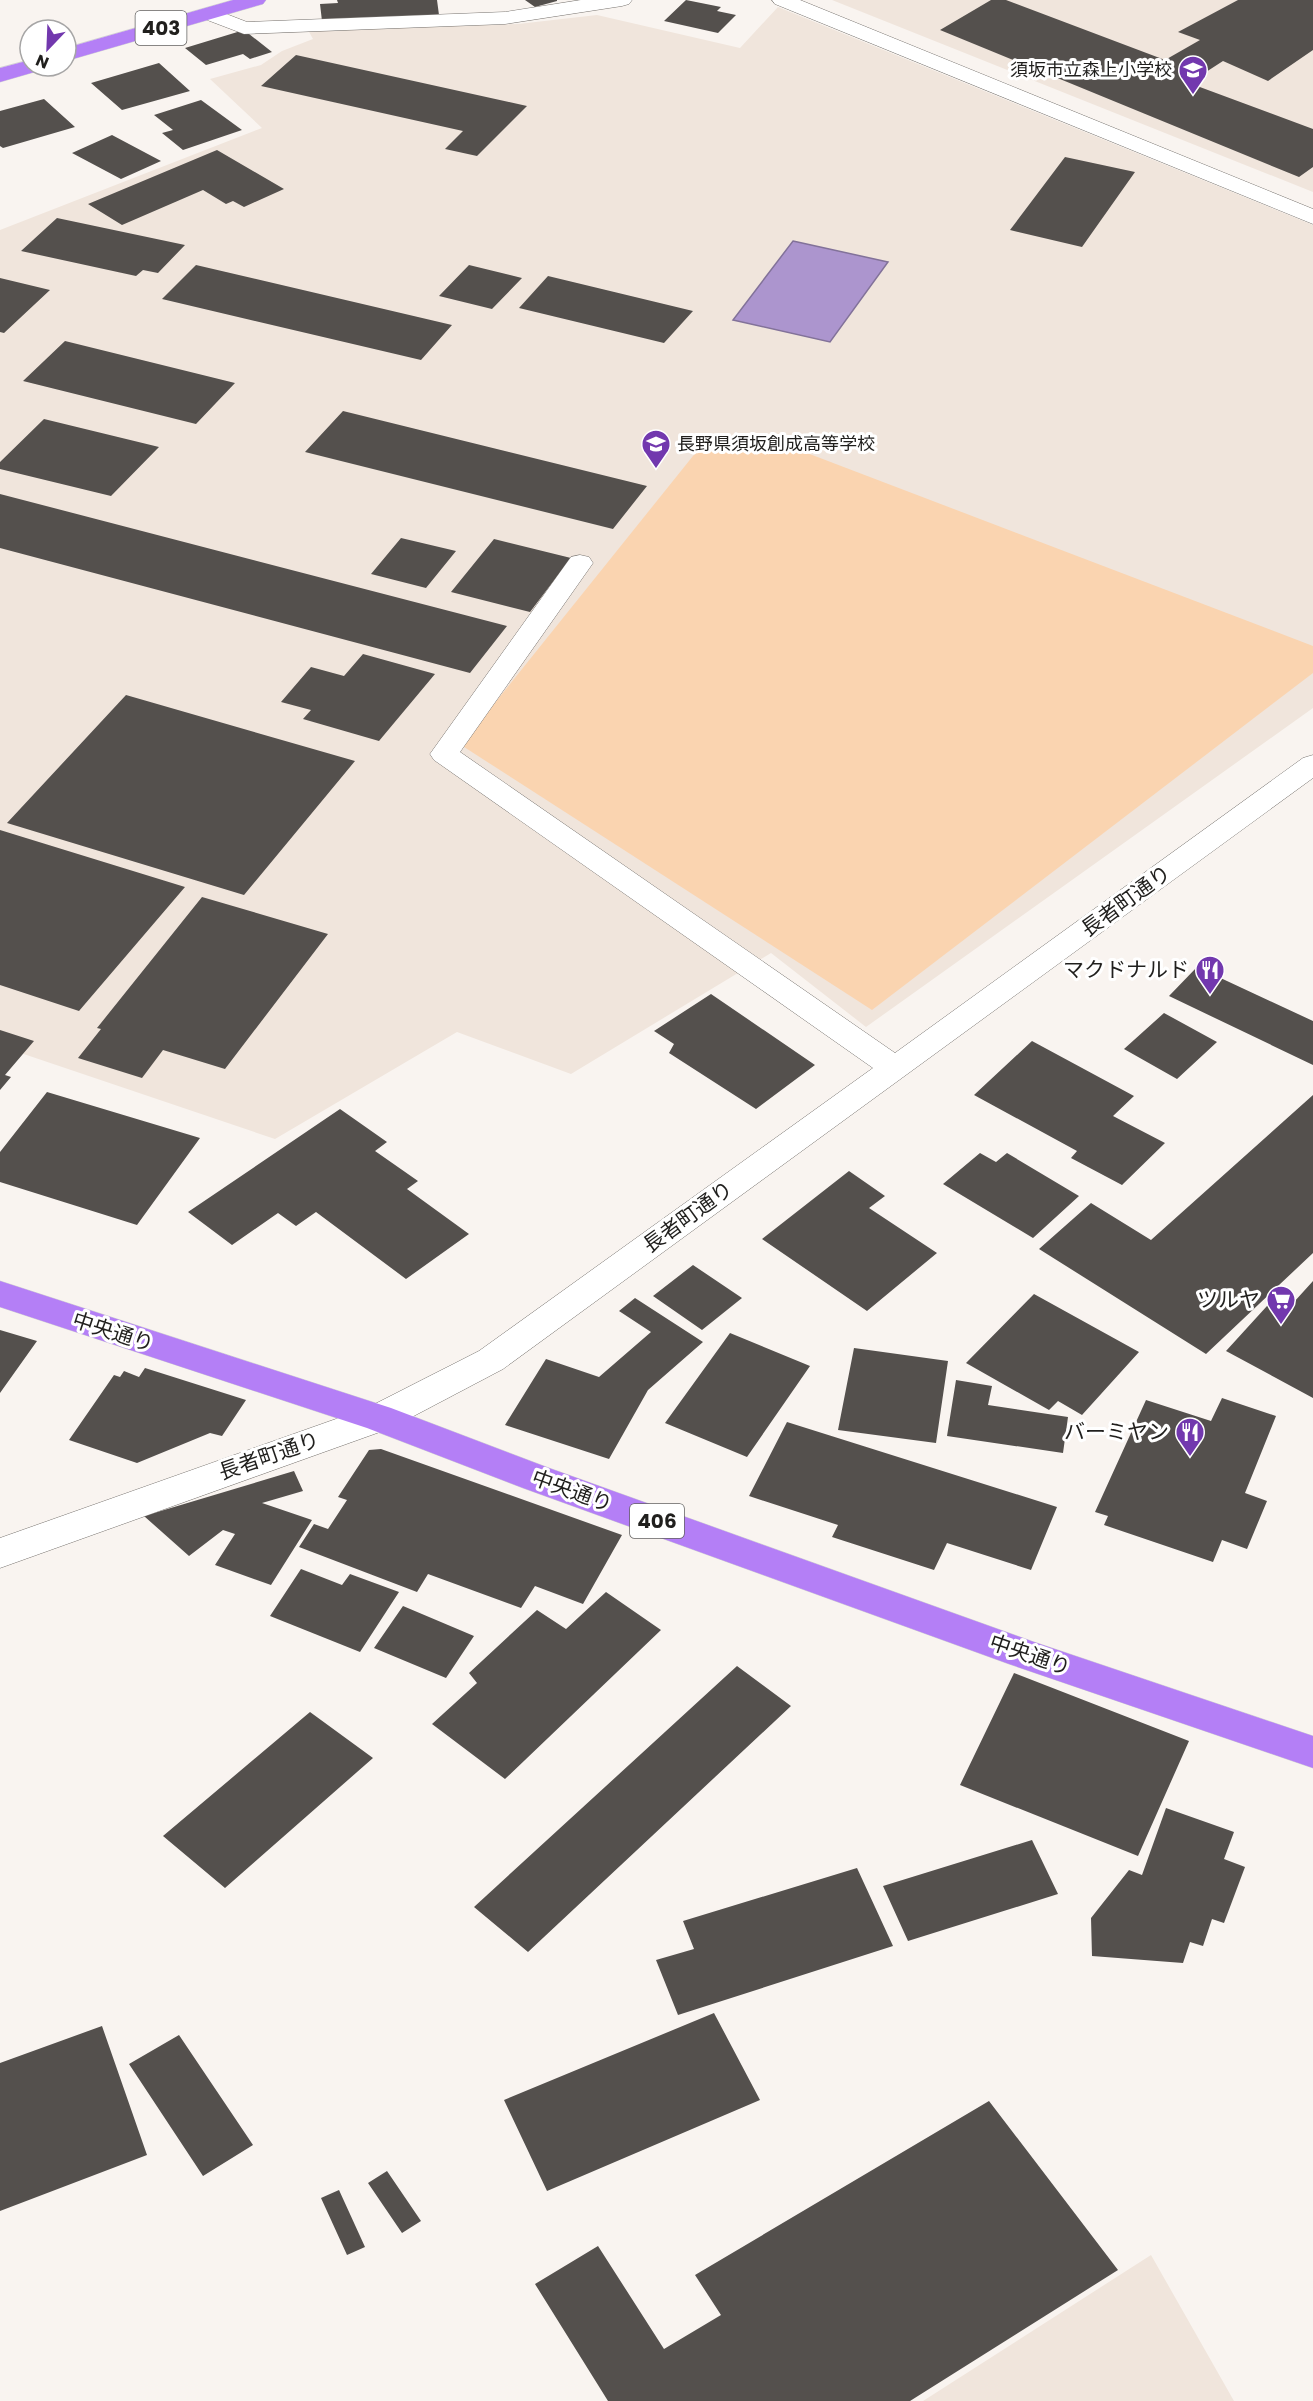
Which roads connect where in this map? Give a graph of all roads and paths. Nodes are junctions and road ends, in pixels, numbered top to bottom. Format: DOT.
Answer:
graph roads {
  1 [pos="256,0"];
  2 [pos="622,0"];
  3 [pos="783,0"];
  4 [pos="209,14"];
  5 [pos="78,52"];
  6 [pos="18,70"];
  7 [pos="0,75"];
  8 [pos="1313,217"];
  9 [pos="580,563"];
  10 [pos="1313,764"];
  11 [pos="897,1068"];
  12 [pos="0,1294"];
  13 [pos="379,1418"];
  14 [pos="0,1552"];
  15 [pos="1313,1752"];
  1 -- 4 [label="highway, 403"];
  2 -- 4 [label="street"];
  3 -- 8 [label="street"];
  4 -- 5 [label="highway, 403"];
  6 -- 7 [label="highway"];
  9 -- 11 [label="street"];
  10 -- 11 [label="street, 長者町通り"];
  11 -- 13 [label="street, 長者町通り"];
  12 -- 13 [label="highway, 中央通り / 406"];
  13 -- 14 [label="street, 長者町通り"];
  13 -- 15 [label="highway, 中央通り / 406"];
}
